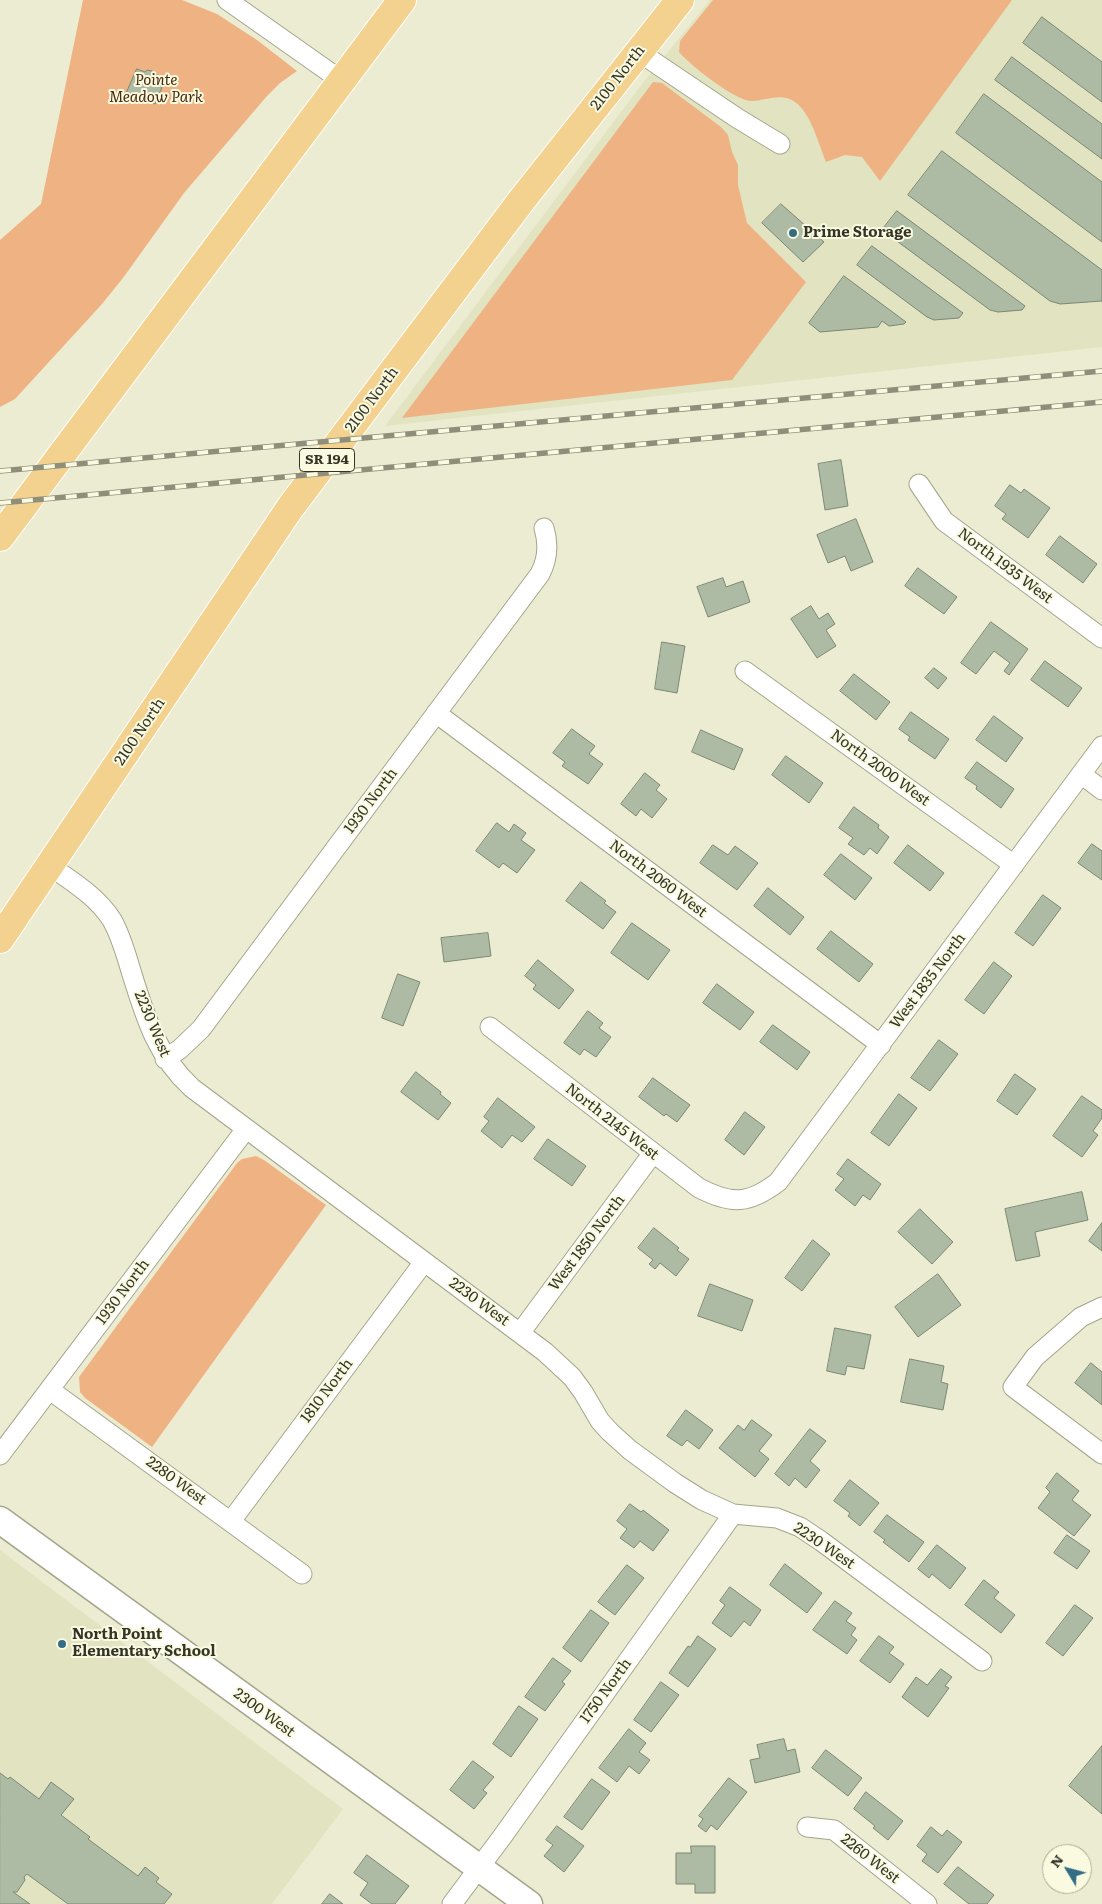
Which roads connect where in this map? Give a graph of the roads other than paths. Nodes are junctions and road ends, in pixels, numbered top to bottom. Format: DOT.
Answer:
graph roads {
  1 [pos="227,0"];
  2 [pos="402,0"];
  3 [pos="680,0"];
  4 [pos="639,52"];
  5 [pos="342,80"];
  6 [pos="780,144"];
  7 [pos="919,484"];
  8 [pos="544,528"];
  9 [pos="0,537"];
  10 [pos="1102,638"];
  11 [pos="745,672"];
  12 [pos="436,713"];
  13 [pos="1102,746"];
  14 [pos="1081,774"];
  15 [pos="1102,790"];
  16 [pos="49,865"];
  17 [pos="1014,865"];
  18 [pos="0,939"];
  19 [pos="490,1027"];
  20 [pos="880,1045"];
  21 [pos="166,1059"];
  22 [pos="246,1129"];
  23 [pos="653,1153"];
  24 [pos="742,1201"];
  25 [pos="424,1262"];
  26 [pos="1102,1307"];
  27 [pos="520,1333"];
  28 [pos="50,1390"];
  29 [pos="1102,1454"];
  30 [pos="0,1455"];
  31 [pos="733,1514"];
  32 [pos="0,1520"];
  33 [pos="231,1521"];
  34 [pos="302,1574"];
  35 [pos="982,1661"];
  36 [pos="807,1827"];
  37 [pos="480,1868"];
  38 [pos="452,1904"];
  39 [pos="529,1904"];
  40 [pos="927,1904"];
  1 -- 5 [label="street"];
  2 -- 5 [label="highway"];
  3 -- 4 [label="highway, 2100 North / SR 194"];
  4 -- 6 [label="street"];
  4 -- 16 [label="highway, 2100 North / SR 194"];
  5 -- 9 [label="highway"];
  7 -- 10 [label="street, North 1935 West"];
  8 -- 12 [label="street, 1930 North"];
  11 -- 17 [label="street, North 2000 West"];
  12 -- 20 [label="street, North 2060 West"];
  12 -- 21 [label="street, 1930 North"];
  13 -- 14 [label="street, West 1835 North"];
  14 -- 15 [label="street"];
  14 -- 17 [label="street, West 1835 North"];
  16 -- 18 [label="highway, 2100 North / SR 194"];
  16 -- 21 [label="street, 2230 West"];
  17 -- 20 [label="street, West 1835 North"];
  19 -- 23 [label="street, North 2145 West"];
  20 -- 24 [label="street, West 1835 North"];
  21 -- 22 [label="street, 2230 West"];
  22 -- 25 [label="street, 2230 West"];
  22 -- 28 [label="street, 1930 North"];
  23 -- 24 [label="street, North 2145 West"];
  23 -- 27 [label="street, West 1850 North"];
  25 -- 27 [label="street, 2230 West"];
  25 -- 33 [label="street, 1810 North"];
  26 -- 29 [label="street"];
  27 -- 31 [label="street, 2230 West"];
  28 -- 30 [label="street, 1930 North"];
  28 -- 33 [label="street, 2280 West"];
  31 -- 35 [label="street, 2230 West"];
  31 -- 37 [label="street, 1750 North"];
  32 -- 37 [label="main road, 2300 West"];
  33 -- 34 [label="street, 2280 West"];
  36 -- 40 [label="street, 2260 West"];
  37 -- 38 [label="street, 1750 North"];
  37 -- 39 [label="main road, 2300 West"];
}
